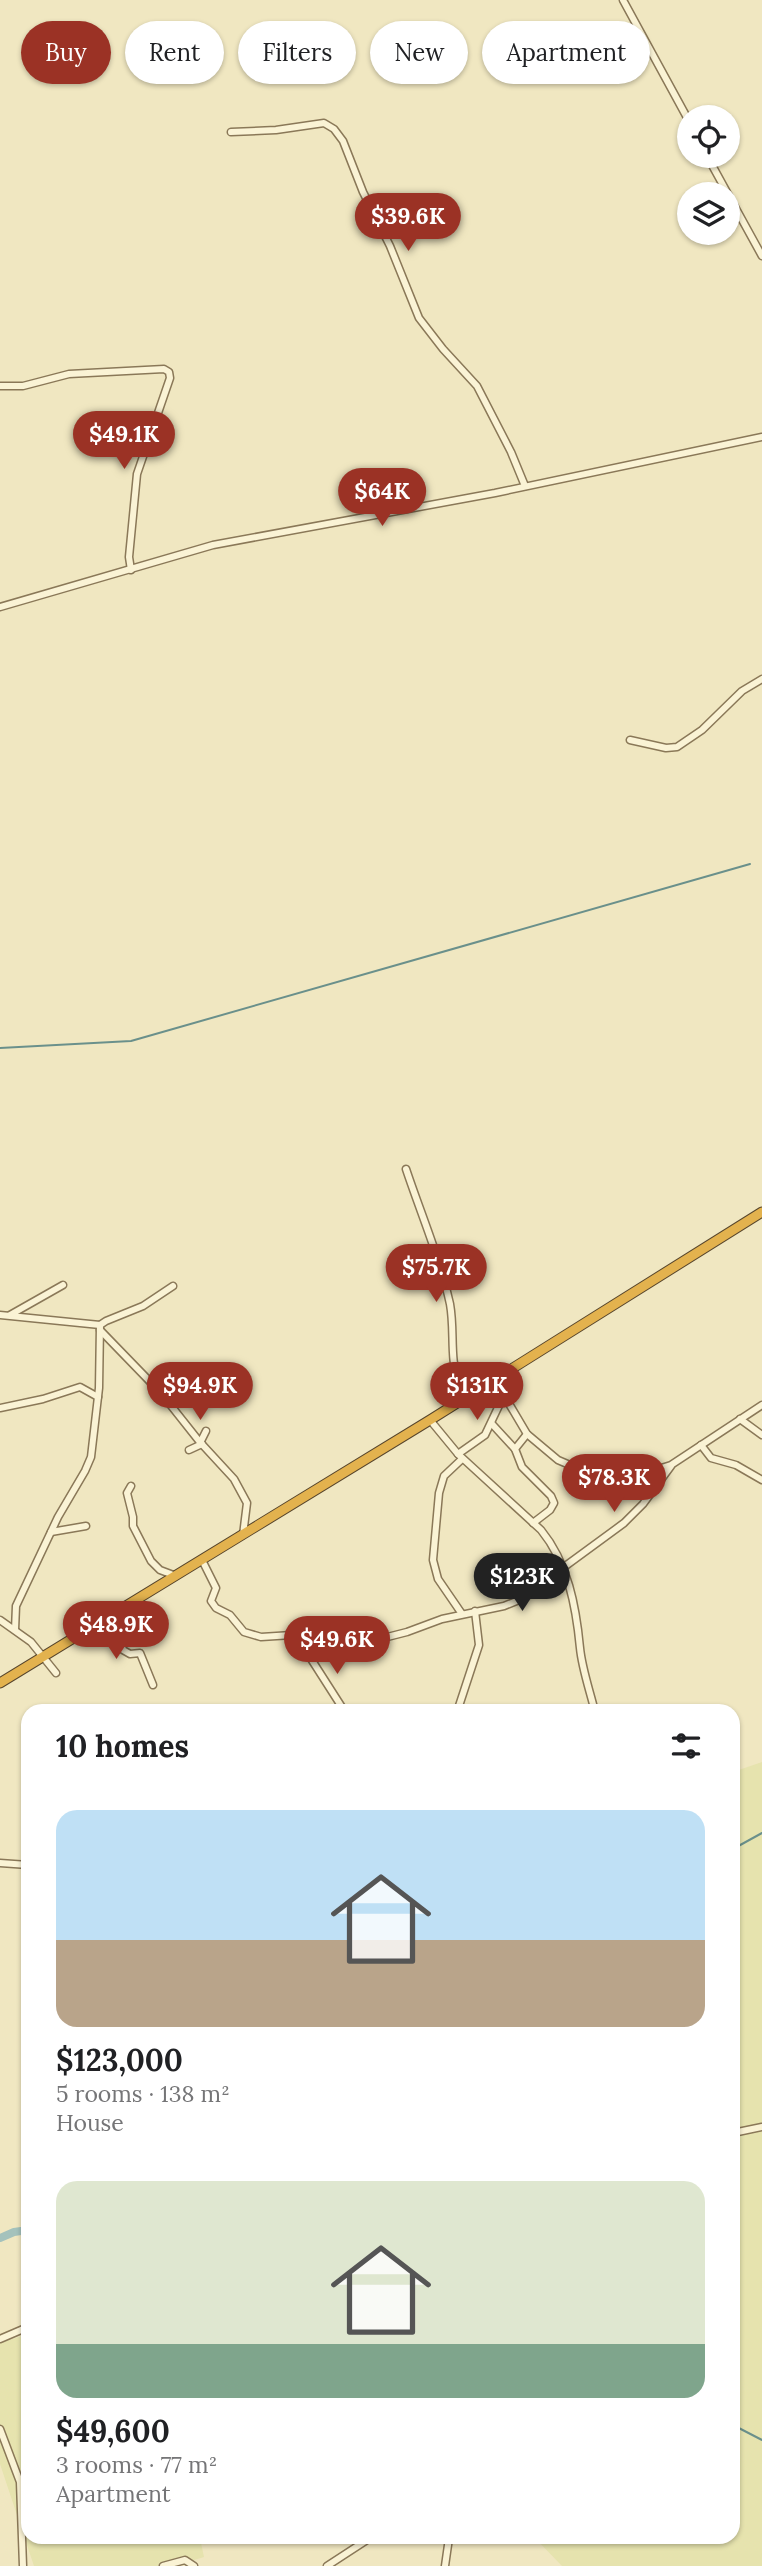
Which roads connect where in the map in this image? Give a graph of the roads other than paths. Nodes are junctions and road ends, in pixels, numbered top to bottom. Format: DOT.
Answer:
graph roads {
  1 [pos="622,0"];
  2 [pos="680,105"];
  3 [pos="231,132"];
  4 [pos="714,168"];
  5 [pos="762,256"];
  6 [pos="0,386"];
  7 [pos="762,437"];
  8 [pos="525,486"];
  9 [pos="131,570"];
  10 [pos="0,607"];
  11 [pos="762,679"];
  12 [pos="630,740"];
  13 [pos="406,1169"];
  14 [pos="762,1212"];
  15 [pos="63,1285"];
  16 [pos="173,1286"];
  17 [pos="0,1315"];
  18 [pos="8,1317"];
  19 [pos="100,1328"];
  20 [pos="495,1380"];
  21 [pos="98,1397"];
  22 [pos="503,1397"];
  23 [pos="762,1405"];
  24 [pos="0,1408"];
  25 [pos="740,1419"];
  26 [pos="430,1420"];
  27 [pos="492,1424"];
  28 [pos="206,1431"];
  29 [pos="527,1434"];
  30 [pos="762,1435"];
  31 [pos="201,1443"];
  32 [pos="701,1445"];
  33 [pos="515,1449"];
  34 [pos="189,1450"];
  35 [pos="460,1457"];
  36 [pos="671,1465"];
  37 [pos="762,1480"];
  38 [pos="131,1486"];
  39 [pos="533,1523"];
  40 [pos="86,1526"];
  41 [pos="51,1532"];
  42 [pos="243,1535"];
  43 [pos="202,1560"];
  44 [pos="565,1568"];
  45 [pos="176,1576"];
  46 [pos="475,1611"];
  47 [pos="462,1614"];
  48 [pos="110,1617"];
  49 [pos="0,1620"];
  50 [pos="15,1630"];
  51 [pos="306,1651"];
  52 [pos="44,1656"];
  53 [pos="56,1673"];
  54 [pos="0,1682"];
  55 [pos="153,1685"];
  56 [pos="340,1704"];
  57 [pos="460,1704"];
  58 [pos="593,1704"];
  59 [pos="0,1863"];
  60 [pos="21,1864"];
  61 [pos="762,2127"];
  62 [pos="740,2132"];
  63 [pos="21,2330"];
  64 [pos="0,2339"];
  65 [pos="0,2429"];
  66 [pos="21,2510"];
  67 [pos="22,2544"];
  68 [pos="356,2544"];
  69 [pos="448,2544"];
  70 [pos="23,2566"];
  71 [pos="163,2566"];
  72 [pos="194,2566"];
  73 [pos="327,2566"];
  74 [pos="445,2566"];
  1 -- 2 [label="street"];
  3 -- 8 [label="street"];
  4 -- 5 [label="street"];
  6 -- 9 [label="street"];
  7 -- 8 [label="street"];
  8 -- 9 [label="street"];
  9 -- 10 [label="street"];
  11 -- 12 [label="street"];
  13 -- 20 [label="street"];
  14 -- 20 [label="highway"];
  15 -- 18 [label="street"];
  16 -- 19 [label="street"];
  17 -- 18 [label="street"];
  18 -- 19 [label="street"];
  19 -- 21 [label="street"];
  19 -- 31 [label="street"];
  20 -- 22 [label="street"];
  20 -- 26 [label="highway"];
  21 -- 24 [label="street"];
  21 -- 41 [label="street"];
  22 -- 27 [label="street"];
  22 -- 29 [label="street"];
  23 -- 25 [label="street"];
  25 -- 30 [label="street"];
  25 -- 32 [label="street"];
  26 -- 35 [label="street"];
  26 -- 42 [label="highway"];
  27 -- 33 [label="street"];
  27 -- 35 [label="street"];
  28 -- 31 [label="street"];
  29 -- 33 [label="street"];
  29 -- 36 [label="street"];
  31 -- 34 [label="street"];
  31 -- 42 [label="street"];
  32 -- 36 [label="street"];
  32 -- 37 [label="street"];
  33 -- 39 [label="street"];
  35 -- 39 [label="street"];
  35 -- 47 [label="street"];
  36 -- 44 [label="street"];
  38 -- 45 [label="street"];
  39 -- 44 [label="street"];
  40 -- 41 [label="street"];
  41 -- 50 [label="street"];
  42 -- 43 [label="highway"];
  43 -- 45 [label="highway"];
  43 -- 51 [label="street"];
  44 -- 46 [label="street"];
  44 -- 58 [label="street"];
  45 -- 48 [label="highway"];
  46 -- 47 [label="street"];
  46 -- 57 [label="street"];
  47 -- 51 [label="street"];
  48 -- 52 [label="highway"];
  48 -- 55 [label="street"];
  49 -- 50 [label="street"];
  50 -- 52 [label="street"];
  51 -- 56 [label="street"];
  52 -- 53 [label="street"];
  52 -- 54 [label="highway"];
  59 -- 60 [label="street"];
  61 -- 62 [label="street"];
  63 -- 64 [label="street"];
  65 -- 66 [label="street"];
  67 -- 70 [label="street"];
  68 -- 73 [label="street"];
  69 -- 74 [label="street"];
  71 -- 72 [label="street"];
}
